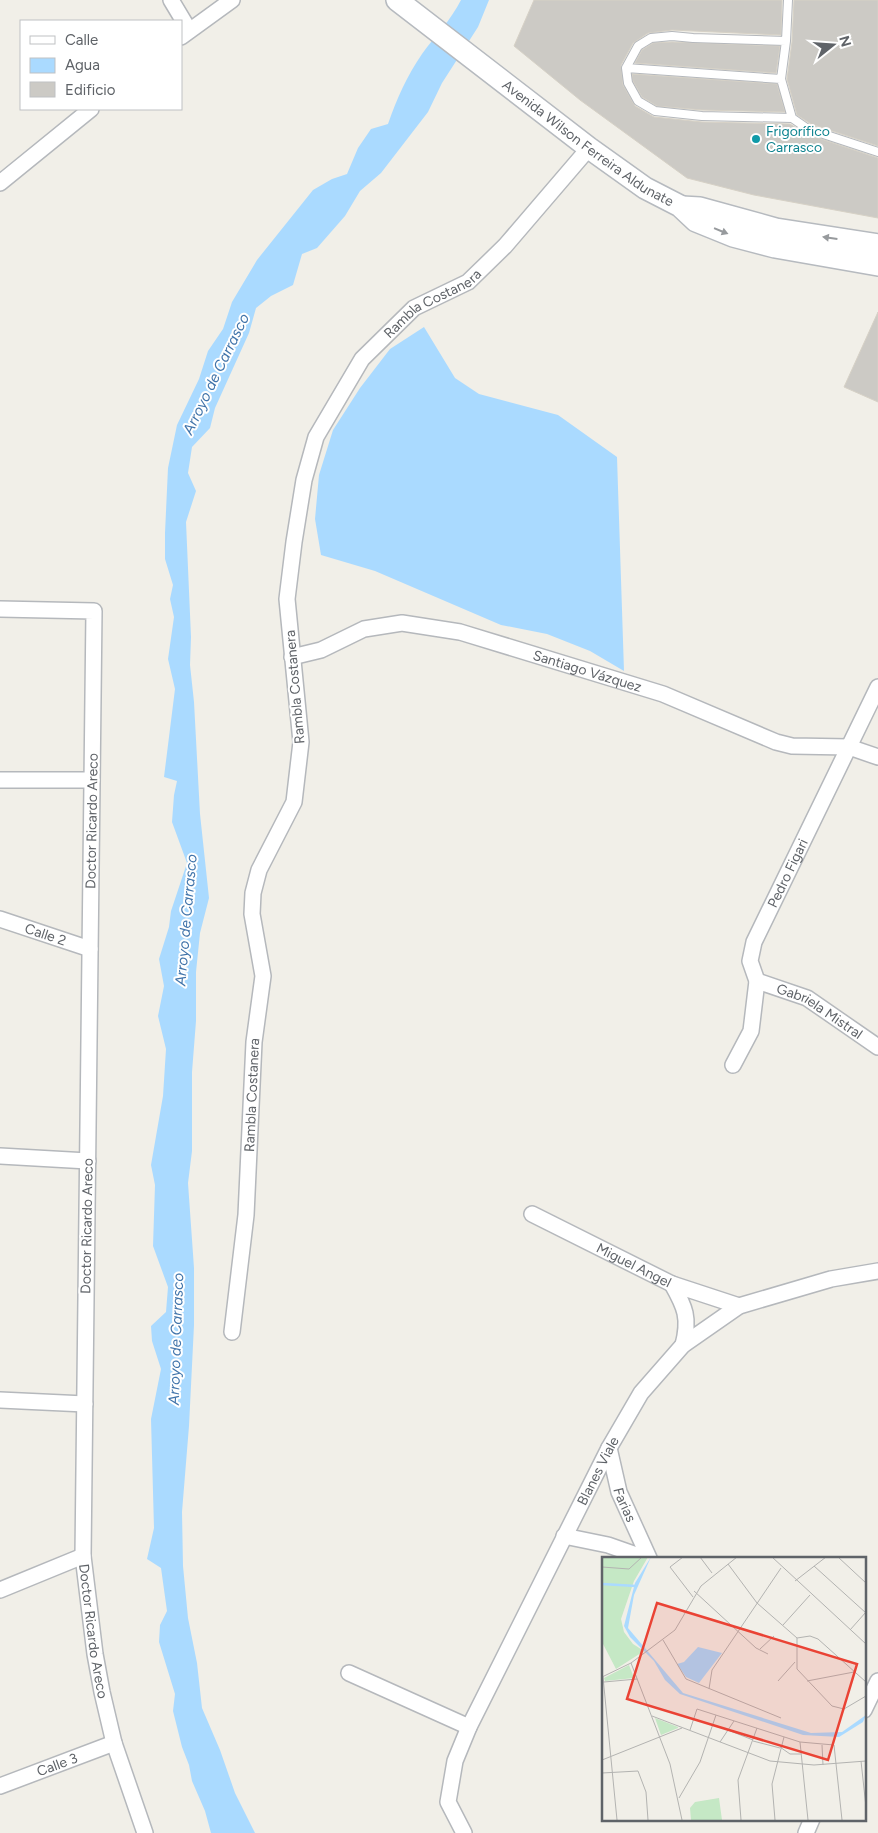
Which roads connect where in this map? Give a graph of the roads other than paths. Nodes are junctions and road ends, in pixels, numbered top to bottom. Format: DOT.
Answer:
graph roads {
  1 [pos="171,0"];
  2 [pos="232,0"];
  3 [pos="788,0"];
  4 [pos="403,5"];
  5 [pos="179,20"];
  6 [pos="185,33"];
  7 [pos="786,40"];
  8 [pos="626,68"];
  9 [pos="781,79"];
  10 [pos="90,110"];
  11 [pos="792,118"];
  12 [pos="589,148"];
  13 [pos="878,152"];
  14 [pos="0,183"];
  15 [pos="680,206"];
  16 [pos="878,245"];
  17 [pos="878,265"];
  18 [pos="0,609"];
  19 [pos="292,657"];
  20 [pos="878,687"];
  21 [pos="849,747"];
  22 [pos="878,756"];
  23 [pos="0,780"];
  24 [pos="92,780"];
  25 [pos="0,919"];
  26 [pos="90,949"];
  27 [pos="757,981"];
  28 [pos="878,1048"];
  29 [pos="733,1065"];
  30 [pos="0,1156"];
  31 [pos="88,1161"];
  32 [pos="532,1214"];
  33 [pos="878,1271"];
  34 [pos="672,1284"];
  35 [pos="739,1306"];
  36 [pos="232,1332"];
  37 [pos="683,1345"];
  38 [pos="0,1400"];
  39 [pos="85,1404"];
  40 [pos="609,1448"];
  41 [pos="564,1536"];
  42 [pos="83,1556"];
  43 [pos="644,1557"];
  44 [pos="647,1557"];
  45 [pos="0,1590"];
  46 [pos="348,1673"];
  47 [pos="878,1681"];
  48 [pos="866,1706"];
  49 [pos="469,1727"];
  50 [pos="114,1743"];
  51 [pos="0,1786"];
  52 [pos="146,1833"];
  53 [pos="464,1833"];
  1 -- 5 [label="street"];
  2 -- 6 [label="street"];
  3 -- 7 [label="lane"];
  4 -- 12 [label="main road, Avenida Wilson Ferreira Aldunate"];
  7 -- 8 [label="lane"];
  7 -- 9 [label="lane"];
  8 -- 9 [label="lane"];
  8 -- 11 [label="lane"];
  9 -- 11 [label="lane"];
  10 -- 14 [label="street"];
  11 -- 13 [label="lane"];
  12 -- 15 [label="main road, Avenida Wilson Ferreira Aldunate"];
  12 -- 19 [label="street, Rambla Costanera"];
  16 -- 15 [label="main road, Avenida Wilson Ferreira Aldunate, one-way"];
  15 -- 17 [label="main road, Avenida Wilson Ferreira Aldunate, one-way"];
  18 -- 24 [label="street, Doctor Ricardo Areco"];
  19 -- 21 [label="street, Santiago Vázquez"];
  19 -- 36 [label="street, Rambla Costanera"];
  20 -- 21 [label="street, Pedro Figari"];
  21 -- 22 [label="street, Santiago Vázquez"];
  21 -- 27 [label="street, Pedro Figari"];
  23 -- 24 [label="street"];
  24 -- 26 [label="street, Doctor Ricardo Areco"];
  25 -- 26 [label="street, Calle 2"];
  26 -- 31 [label="street, Doctor Ricardo Areco"];
  27 -- 28 [label="street, Gabriela Mistral"];
  27 -- 29 [label="street, Pedro Figari"];
  30 -- 31 [label="street"];
  31 -- 39 [label="street, Doctor Ricardo Areco"];
  32 -- 34 [label="street, Miguel Angel"];
  33 -- 35 [label="street, Blanes Viale"];
  34 -- 35 [label="street, Miguel Angel"];
  34 -- 37 [label="street"];
  35 -- 37 [label="street, Blanes Viale"];
  37 -- 40 [label="street, Blanes Viale"];
  38 -- 39 [label="street"];
  39 -- 42 [label="street, Doctor Ricardo Areco"];
  40 -- 41 [label="street, Blanes Viale"];
  40 -- 44 [label="street, Farias"];
  41 -- 43 [label="street, Farias"];
  41 -- 49 [label="street, Blanes Viale"];
  42 -- 45 [label="street"];
  42 -- 50 [label="street, Doctor Ricardo Areco"];
  46 -- 49 [label="street"];
  47 -- 48 [label="street"];
  49 -- 53 [label="street, Blanes Viale"];
  50 -- 51 [label="street, Calle 3"];
  50 -- 52 [label="street, Doctor Ricardo Areco"];
}
